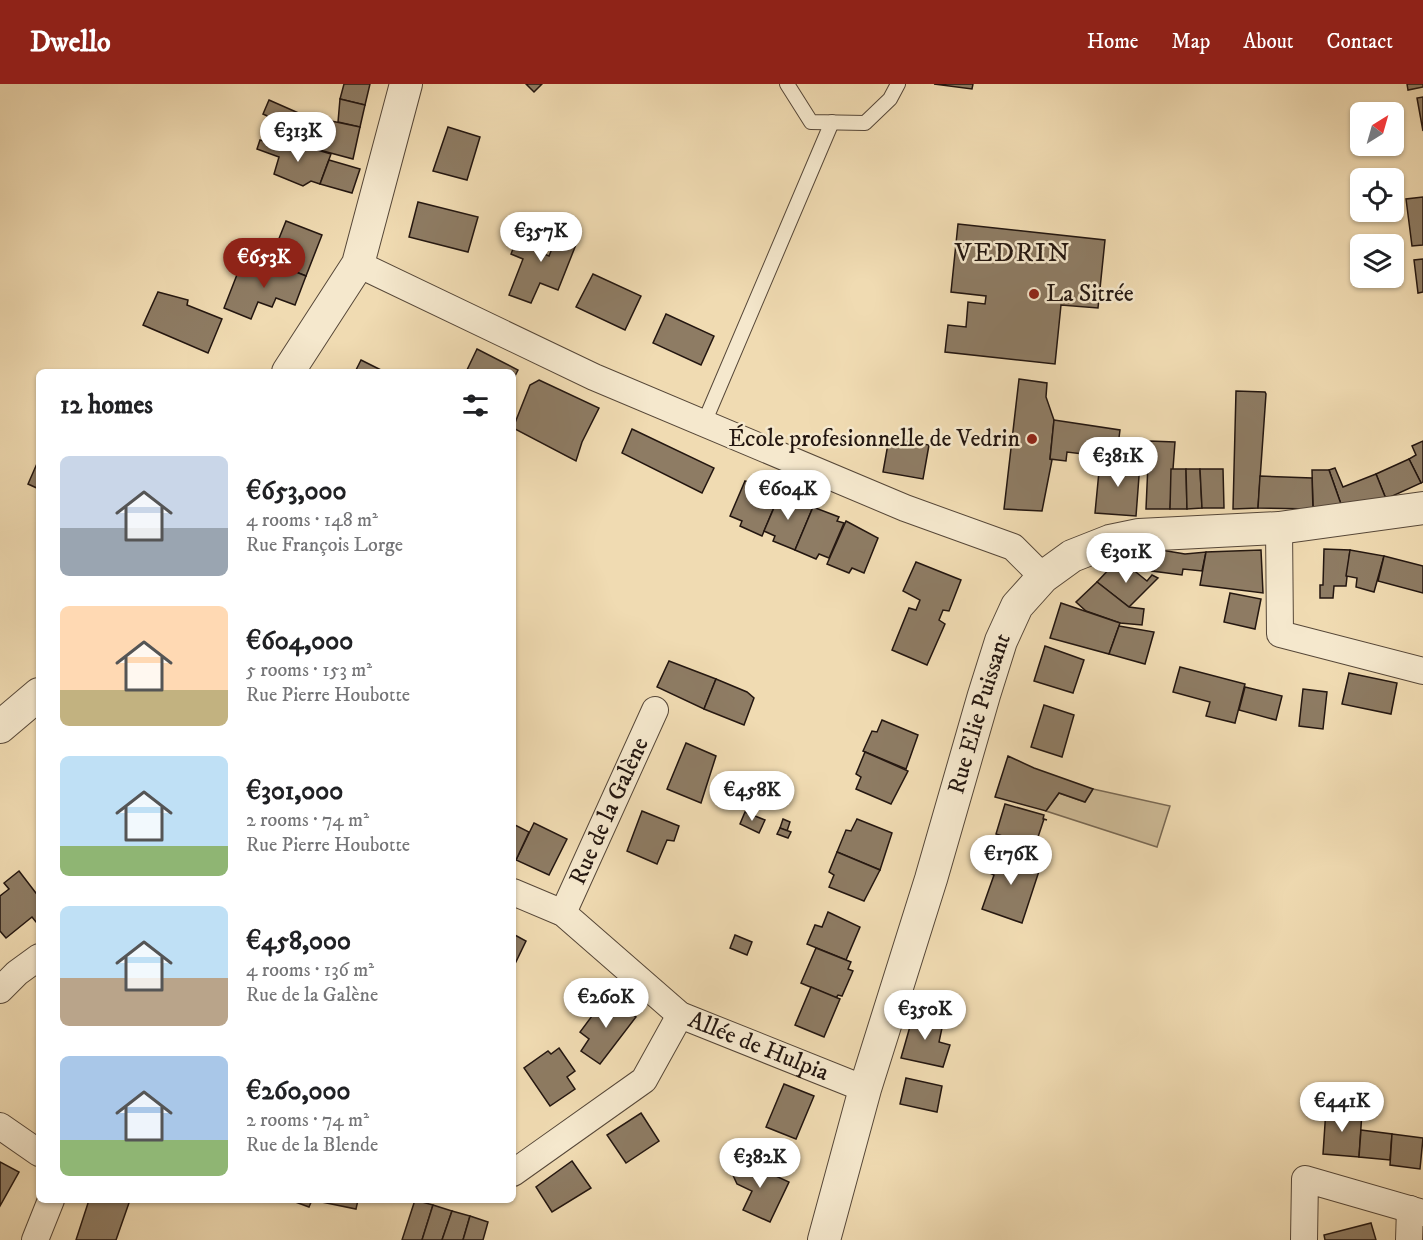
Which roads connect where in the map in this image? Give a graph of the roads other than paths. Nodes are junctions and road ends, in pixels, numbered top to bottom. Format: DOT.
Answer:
graph roads {
  1 [pos="406,84"];
  2 [pos="787,84"];
  3 [pos="898,84"];
  4 [pos="832,122"];
  5 [pos="358,264"];
  6 [pos="290,369"];
  7 [pos="704,423"];
  8 [pos="1423,508"];
  9 [pos="1279,528"];
  10 [pos="1043,577"];
  11 [pos="1423,671"];
  12 [pos="36,697"];
  13 [pos="655,710"];
  14 [pos="0,728"];
  15 [pos="516,893"];
  16 [pos="563,913"];
  17 [pos="36,959"];
  18 [pos="0,990"];
  19 [pos="680,1015"];
  20 [pos="865,1089"];
  21 [pos="0,1126"];
  22 [pos="36,1151"];
  23 [pos="516,1171"];
  24 [pos="50,1203"];
  25 [pos="1416,1211"];
  26 [pos="35,1240"];
  27 [pos="824,1240"];
  28 [pos="1304,1240"];
  29 [pos="1409,1240"];
  1 -- 5 [label="street"];
  2 -- 4 [label="lane"];
  3 -- 4 [label="lane"];
  4 -- 7 [label="lane"];
  5 -- 6 [label="street"];
  5 -- 7 [label="street"];
  7 -- 10 [label="street"];
  8 -- 9 [label="street, Rue Elie Puissant"];
  9 -- 10 [label="street, Rue Elie Puissant"];
  9 -- 11 [label="street"];
  10 -- 20 [label="street, Rue Elie Puissant"];
  12 -- 14 [label="street"];
  13 -- 16 [label="street, Rue de la Galène"];
  15 -- 16 [label="street, Allée de Hulpia"];
  16 -- 19 [label="street, Allée de Hulpia"];
  17 -- 18 [label="street"];
  19 -- 20 [label="street, Allée de Hulpia"];
  19 -- 23 [label="street"];
  20 -- 27 [label="street, Rue Elie Puissant"];
  21 -- 22 [label="street"];
  24 -- 26 [label="street"];
  25 -- 28 [label="street"];
  25 -- 29 [label="street"];
}
